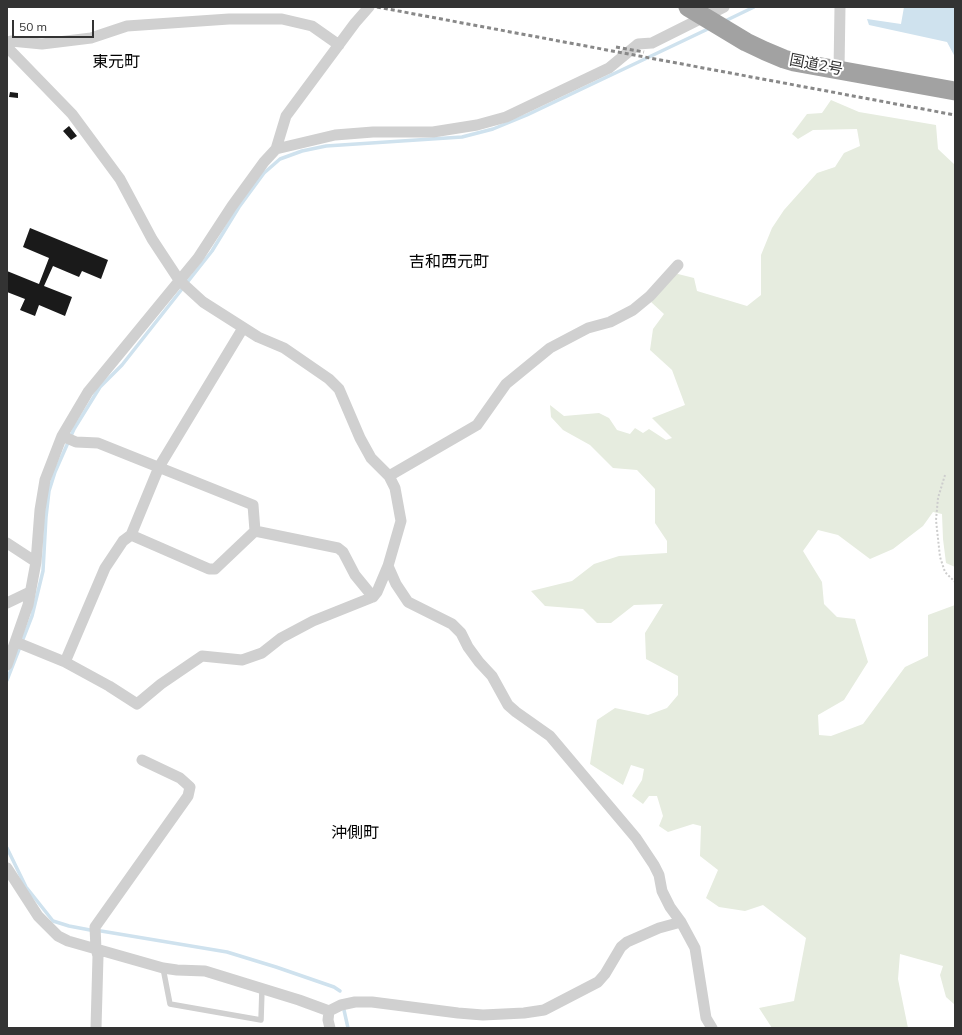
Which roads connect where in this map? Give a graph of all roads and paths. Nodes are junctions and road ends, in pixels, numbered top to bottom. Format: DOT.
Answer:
graph roads {
  1 [pos="369,7"];
  2 [pos="688,7"];
  3 [pos="724,7"];
  4 [pos="840,7"];
  5 [pos="707,18"];
  6 [pos="7,43"];
  7 [pos="339,45"];
  8 [pos="7,47"];
  9 [pos="840,70"];
  10 [pos="955,91"];
  11 [pos="276,149"];
  12 [pos="678,265"];
  13 [pos="179,280"];
  14 [pos="243,328"];
  15 [pos="62,436"];
  16 [pos="159,467"];
  17 [pos="945,475"];
  18 [pos="389,476"];
  19 [pos="255,531"];
  20 [pos="131,535"];
  21 [pos="7,543"];
  22 [pos="36,562"];
  23 [pos="388,566"];
  24 [pos="955,582"];
  25 [pos="30,592"];
  26 [pos="374,597"];
  27 [pos="7,603"];
  28 [pos="16,642"];
  29 [pos="65,662"];
  30 [pos="7,665"];
  31 [pos="142,760"];
  32 [pos="7,868"];
  33 [pos="682,922"];
  34 [pos="96,949"];
  35 [pos="163,968"];
  36 [pos="262,989"];
  37 [pos="329,1011"];
  38 [pos="96,1028"];
  39 [pos="330,1028"];
  40 [pos="712,1028"];
  1 -- 7 [label="street"];
  2 -- 5 [label="highway, 国道2号"];
  3 -- 5 [label="street"];
  4 -- 9 [label="street"];
  5 -- 9 [label="highway, 国道2号"];
  5 -- 11 [label="street"];
  6 -- 7 [label="street"];
  7 -- 11 [label="street"];
  8 -- 13 [label="street"];
  9 -- 10 [label="highway, 国道2号"];
  11 -- 13 [label="street"];
  12 -- 18 [label="street"];
  13 -- 14 [label="street"];
  13 -- 15 [label="street"];
  14 -- 16 [label="street"];
  14 -- 18 [label="street"];
  15 -- 16 [label="street"];
  15 -- 22 [label="street"];
  16 -- 19 [label="street"];
  16 -- 20 [label="street"];
  17 -- 24 [label="path"];
  18 -- 23 [label="street"];
  19 -- 20 [label="street"];
  19 -- 26 [label="street"];
  20 -- 29 [label="street"];
  21 -- 22 [label="street"];
  22 -- 25 [label="street"];
  23 -- 26 [label="street"];
  23 -- 33 [label="street"];
  25 -- 27 [label="street"];
  25 -- 28 [label="street"];
  26 -- 29 [label="street"];
  28 -- 29 [label="street"];
  28 -- 30 [label="street"];
  31 -- 34 [label="street"];
  32 -- 34 [label="street"];
  33 -- 37 [label="street"];
  33 -- 40 [label="street"];
  34 -- 35 [label="street"];
  34 -- 38 [label="street"];
  35 -- 36 [label="street"];
  35 -- 36 [label="lane"];
  36 -- 37 [label="street"];
  37 -- 39 [label="street"];
}
